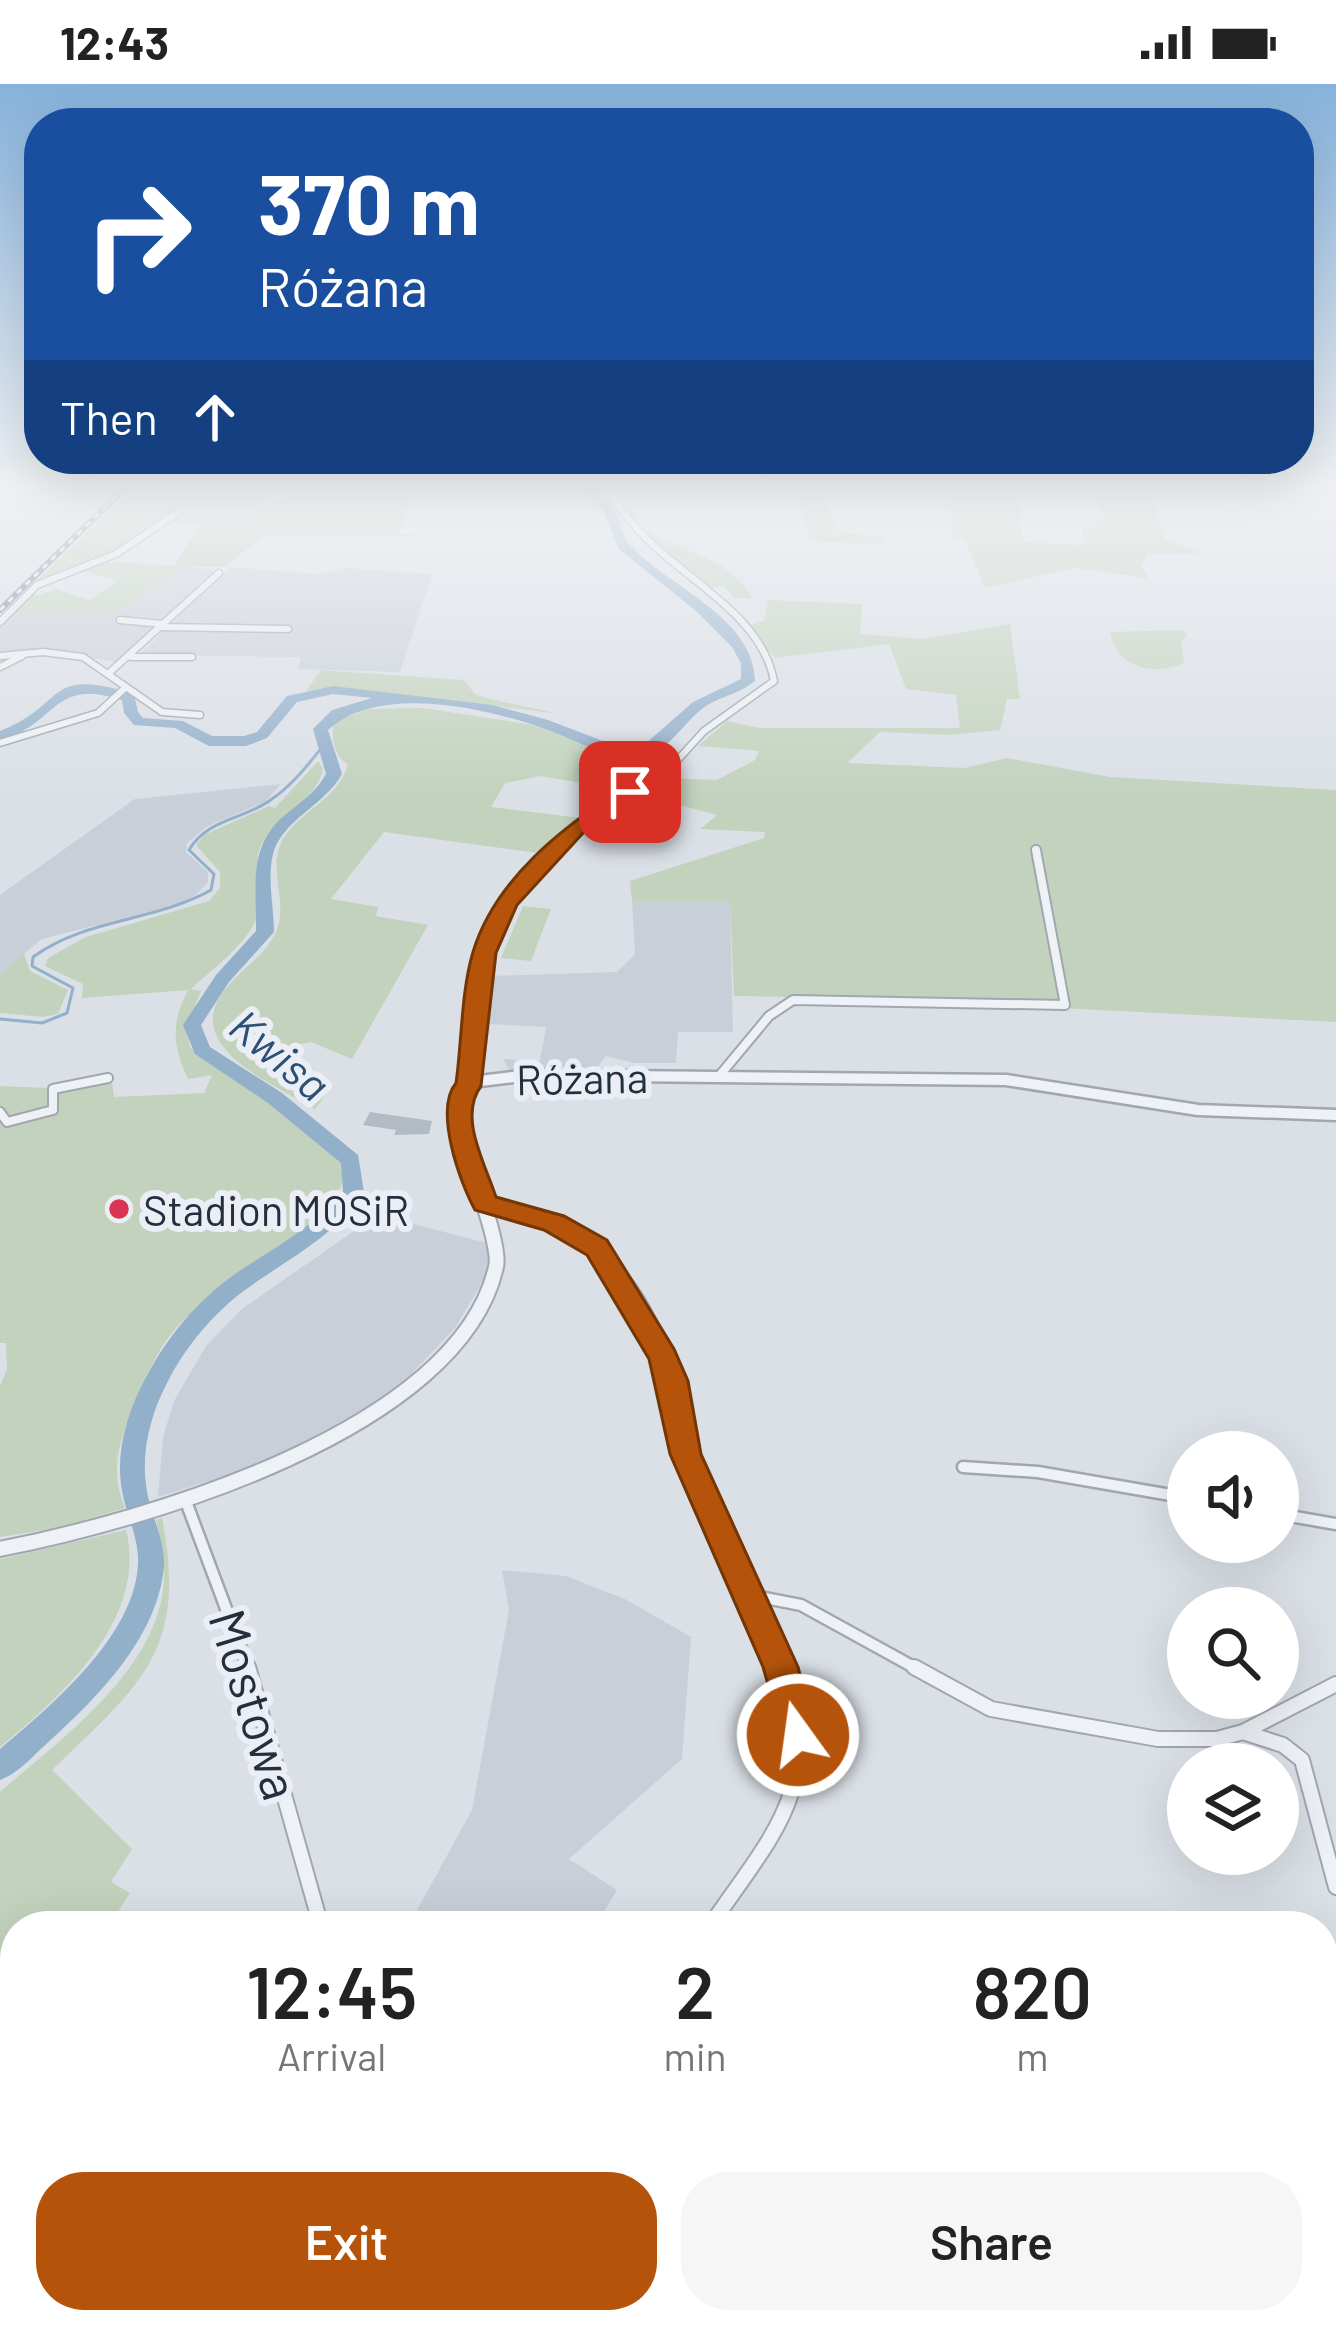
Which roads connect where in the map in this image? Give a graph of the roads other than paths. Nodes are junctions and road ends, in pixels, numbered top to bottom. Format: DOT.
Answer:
graph roads {
  1 [pos="32,589"];
  2 [pos="202,589"];
  3 [pos="704,589"];
  4 [pos="120,620"];
  5 [pos="0,622"];
  6 [pos="162,626"];
  7 [pos="288,629"];
  8 [pos="27,652"];
  9 [pos="0,656"];
  10 [pos="130,656"];
  11 [pos="192,657"];
  12 [pos="0,667"];
  13 [pos="110,672"];
  14 [pos="121,692"];
  15 [pos="200,715"];
  16 [pos="0,743"];
  17 [pos="1036,850"];
  18 [pos="720,1076"];
  19 [pos="108,1078"];
  20 [pos="469,1086"];
  21 [pos="0,1112"];
  22 [pos="1336,1114"];
  23 [pos="484,1203"];
  24 [pos="963,1467"];
  25 [pos="1167,1494"];
  26 [pos="185,1499"];
  27 [pos="1299,1518"];
  28 [pos="1336,1524"];
  29 [pos="0,1549"];
  30 [pos="750,1595"];
  31 [pos="1336,1684"];
  32 [pos="1243,1732"];
  33 [pos="1336,1887"];
  34 [pos="319,1911"];
  35 [pos="720,1911"];
  1 -- 5 [label="street"];
  2 -- 6 [label="street"];
  3 -- 20 [label="street"];
  4 -- 6 [label="street"];
  6 -- 7 [label="street"];
  6 -- 10 [label="street"];
  8 -- 9 [label="street"];
  8 -- 12 [label="street"];
  8 -- 13 [label="street"];
  10 -- 11 [label="street"];
  10 -- 13 [label="street"];
  13 -- 14 [label="street"];
  14 -- 15 [label="street"];
  14 -- 16 [label="street"];
  17 -- 18 [label="street"];
  18 -- 20 [label="street, Różana"];
  18 -- 22 [label="street, Różana"];
  19 -- 21 [label="street"];
  20 -- 23 [label="street, Różana"];
  23 -- 26 [label="street, Różana"];
  23 -- 30 [label="street"];
  24 -- 25 [label="street"];
  26 -- 29 [label="street, Różana"];
  26 -- 34 [label="street, Mostowa"];
  27 -- 28 [label="street"];
  30 -- 32 [label="street"];
  30 -- 35 [label="street"];
  31 -- 32 [label="street"];
  32 -- 33 [label="street"];
}
